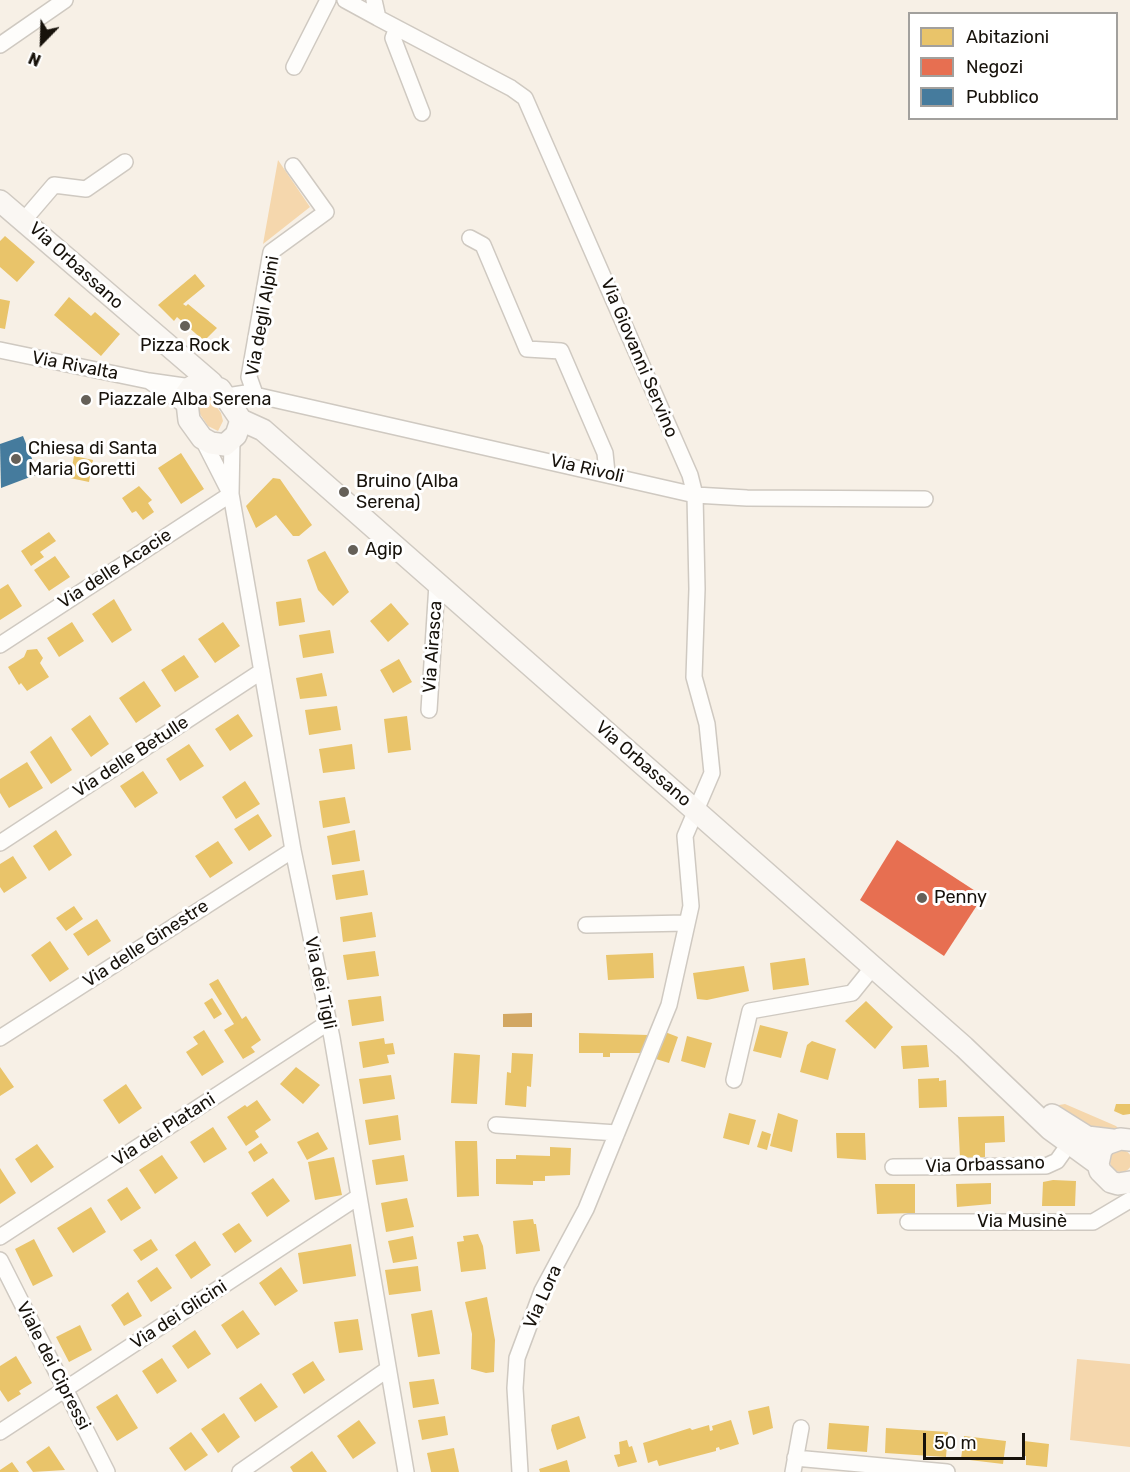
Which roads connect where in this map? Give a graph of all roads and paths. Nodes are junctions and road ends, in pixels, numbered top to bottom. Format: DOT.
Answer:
graph roads {
  1 [pos="65,0"];
  2 [pos="328,0"];
  3 [pos="345,0"];
  4 [pos="374,0"];
  5 [pos="378,18"];
  6 [pos="397,28"];
  7 [pos="21,32"];
  8 [pos="0,45"];
  9 [pos="0,50"];
  10 [pos="294,67"];
  11 [pos="422,113"];
  12 [pos="125,162"];
  13 [pos="293,166"];
  14 [pos="0,201"];
  15 [pos="24,220"];
  16 [pos="470,238"];
  17 [pos="0,350"];
  18 [pos="204,393"];
  19 [pos="255,394"];
  20 [pos="236,432"];
  21 [pos="202,438"];
  22 [pos="607,473"];
  23 [pos="231,494"];
  24 [pos="695,495"];
  25 [pos="925,499"];
  26 [pos="437,584"];
  27 [pos="0,645"];
  28 [pos="262,671"];
  29 [pos="429,710"];
  30 [pos="697,811"];
  31 [pos="0,843"];
  32 [pos="293,850"];
  33 [pos="687,923"];
  34 [pos="586,925"];
  35 [pos="873,967"];
  36 [pos="329,1022"];
  37 [pos="0,1038"];
  38 [pos="734,1080"];
  39 [pos="1006,1085"];
  40 [pos="496,1125"];
  41 [pos="617,1133"];
  42 [pos="1121,1140"];
  43 [pos="1069,1144"];
  44 [pos="1098,1164"];
  45 [pos="893,1167"];
  46 [pos="1127,1190"];
  47 [pos="358,1197"];
  48 [pos="908,1222"];
  49 [pos="0,1237"];
  50 [pos="0,1260"];
  51 [pos="388,1370"];
  52 [pos="65,1390"];
  53 [pos="801,1428"];
  54 [pos="0,1432"];
  55 [pos="794,1465"];
  56 [pos="107,1472"];
  57 [pos="240,1472"];
  58 [pos="406,1472"];
  59 [pos="520,1472"];
  60 [pos="947,1472"];
  1 -- 7 [label="street"];
  2 -- 10 [label="street"];
  3 -- 5 [label="street, Via Giovanni Servino"];
  4 -- 5 [label="street"];
  5 -- 6 [label="street, Via Giovanni Servino"];
  6 -- 11 [label="street"];
  6 -- 24 [label="street, Via Giovanni Servino"];
  7 -- 8 [label="street"];
  7 -- 9 [label="street"];
  12 -- 15 [label="street"];
  13 -- 19 [label="street, Via degli Alpini"];
  14 -- 15 [label="main road, Via Orbassano"];
  15 -- 18 [label="main road, Via Orbassano"];
  16 -- 22 [label="street"];
  17 -- 18 [label="street, Via Rivalta"];
  18 -- 19 [label="street, Via Rivoli"];
  18 -- 20 [label="main road, Via Orbassano"];
  18 -- 21 [label="main road, Via Orbassano"];
  19 -- 20 [label="street"];
  19 -- 22 [label="street, Via Rivoli"];
  20 -- 21 [label="main road, Via Orbassano"];
  20 -- 23 [label="street, Via dei Tigli"];
  20 -- 26 [label="main road, Via Orbassano"];
  21 -- 23 [label="street, Via dei Tigli"];
  22 -- 24 [label="street, Via Rivoli"];
  23 -- 27 [label="street, Via delle Acacie"];
  23 -- 28 [label="street, Via dei Tigli"];
  24 -- 25 [label="street, Via Rivoli"];
  24 -- 30 [label="street, Via Giovanni Servino"];
  26 -- 29 [label="street, Via Airasca"];
  26 -- 30 [label="main road, Via Orbassano"];
  28 -- 31 [label="street, Via delle Betulle"];
  28 -- 32 [label="street, Via dei Tigli"];
  30 -- 33 [label="street, Via Lora"];
  30 -- 35 [label="main road, Via Orbassano"];
  32 -- 36 [label="street, Via dei Tigli"];
  32 -- 37 [label="street, Via delle Ginestre"];
  33 -- 34 [label="street"];
  33 -- 41 [label="street, Via Lora"];
  35 -- 38 [label="street"];
  35 -- 39 [label="main road, Via Orbassano"];
  36 -- 47 [label="street, Via dei Tigli"];
  36 -- 49 [label="street, Via dei Platani"];
  39 -- 42 [label="main road, Via Orbassano"];
  39 -- 43 [label="main road, Via Orbassano"];
  40 -- 41 [label="street"];
  41 -- 59 [label="street, Via Lora"];
  42 -- 44 [label="main road"];
  43 -- 44 [label="main road, Via Orbassano"];
  43 -- 45 [label="street, Via Orbassano"];
  44 -- 46 [label="main road, Via Orbassano"];
  46 -- 48 [label="street, Via Musinè"];
  47 -- 51 [label="street, Via dei Tigli"];
  47 -- 52 [label="street, Via dei Glicini"];
  50 -- 52 [label="street, Viale dei Cipressi"];
  51 -- 57 [label="street"];
  51 -- 58 [label="street, Via dei Tigli"];
  52 -- 54 [label="street, Via dei Glicini"];
  52 -- 56 [label="street, Viale dei Cipressi"];
  53 -- 55 [label="street"];
  55 -- 60 [label="street"];
}
